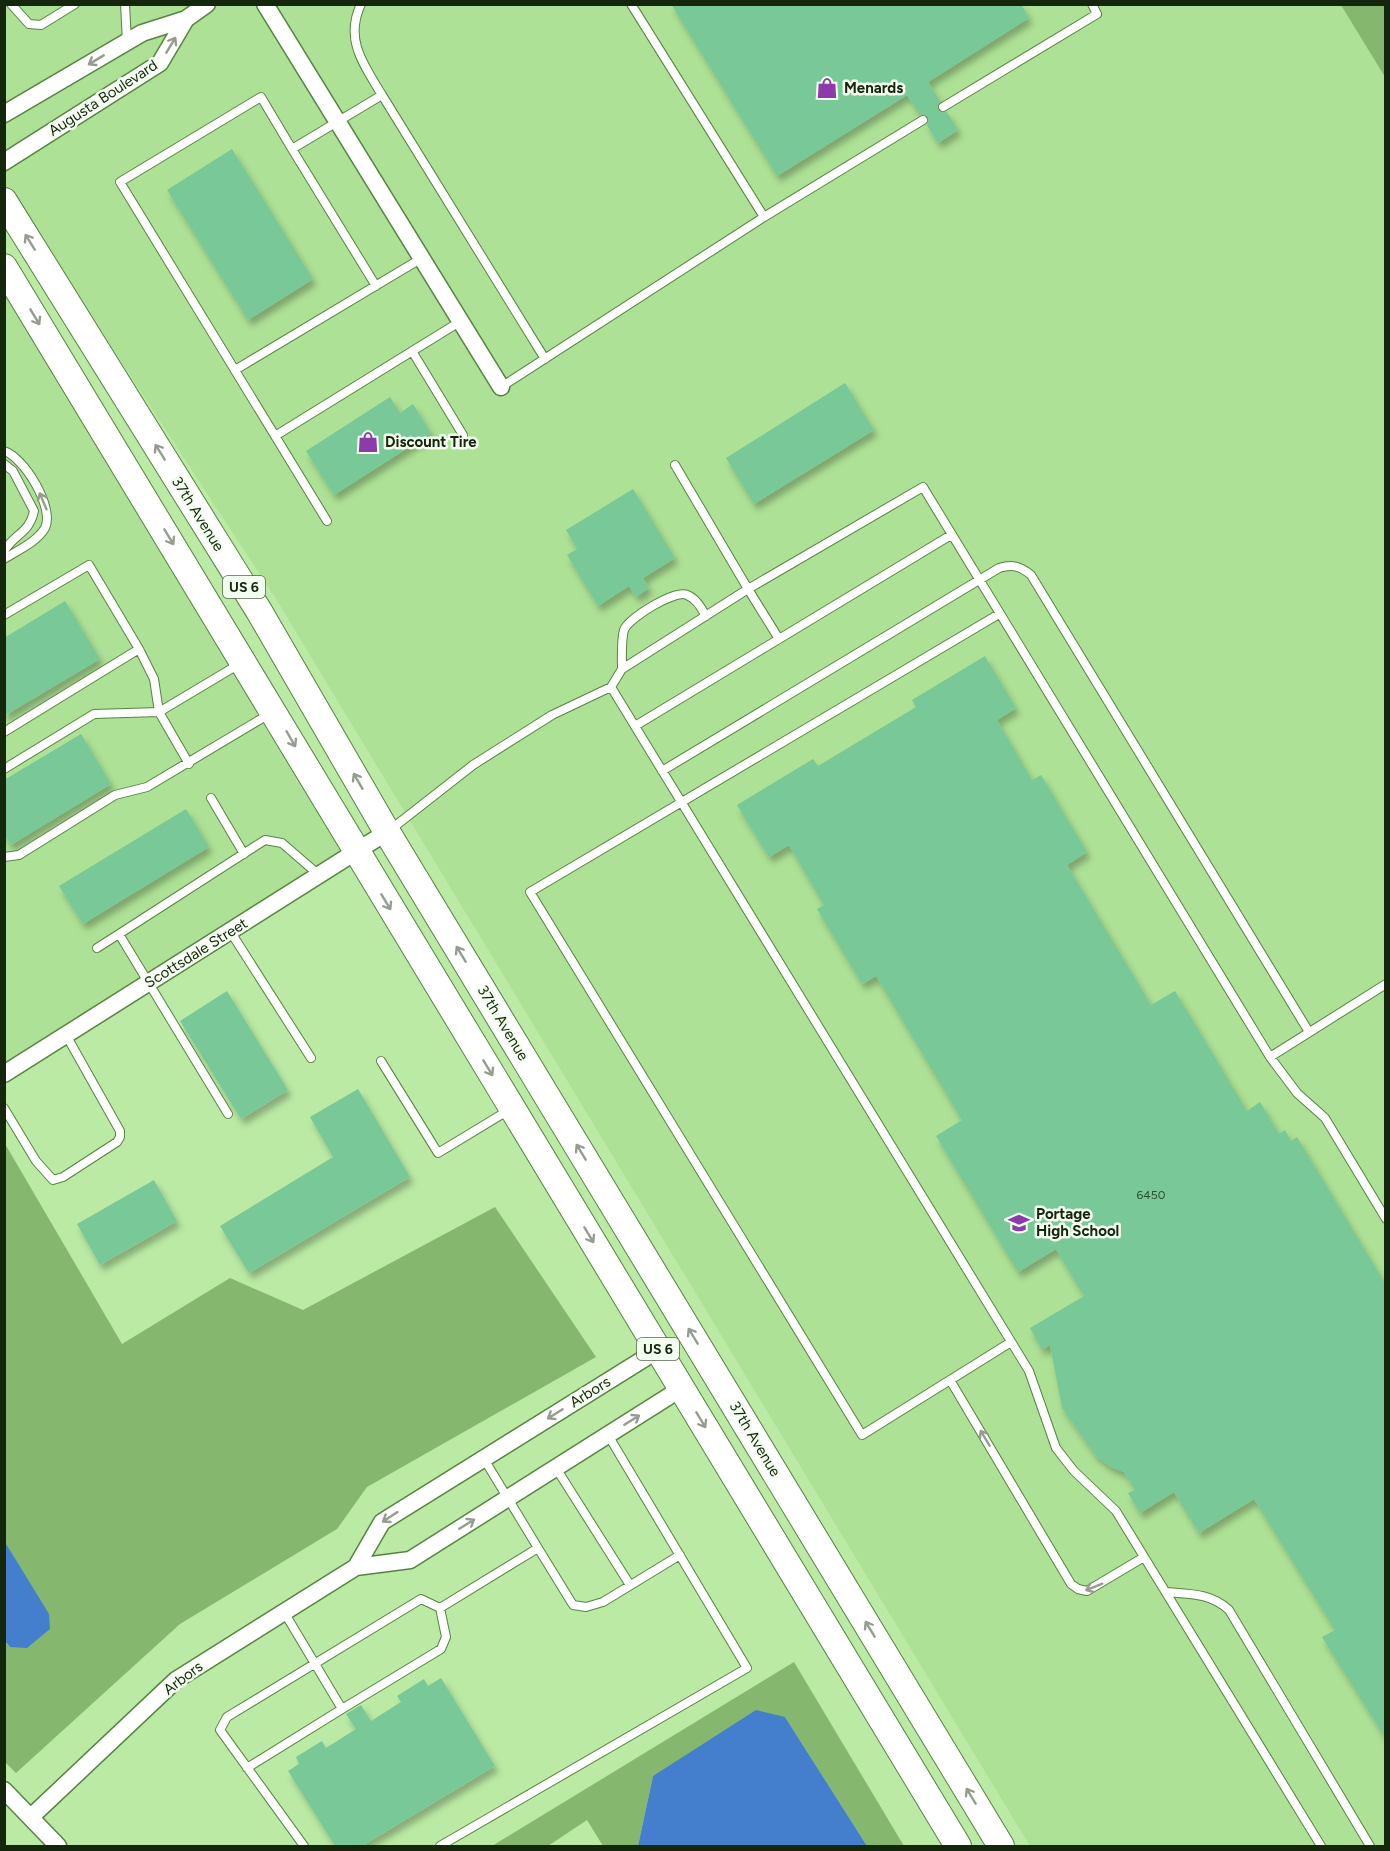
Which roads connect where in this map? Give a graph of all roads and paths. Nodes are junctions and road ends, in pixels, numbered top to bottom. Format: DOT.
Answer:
graph roads {
  1 [pos="11,4"];
  2 [pos="75,4"];
  3 [pos="125,4"];
  4 [pos="207,4"];
  5 [pos="265,4"];
  6 [pos="361,4"];
  7 [pos="631,4"];
  8 [pos="1092,4"];
  9 [pos="186,19"];
  10 [pos="127,42"];
  11 [pos="382,95"];
  12 [pos="943,107"];
  13 [pos="4,114"];
  14 [pos="923,120"];
  15 [pos="338,122"];
  16 [pos="292,149"];
  17 [pos="4,162"];
  18 [pos="4,201"];
  19 [pos="764,217"];
  20 [pos="422,258"];
  21 [pos="4,267"];
  22 [pos="376,286"];
  23 [pos="461,321"];
  24 [pos="412,351"];
  25 [pos="545,358"];
  26 [pos="235,370"];
  27 [pos="501,387"];
  28 [pos="463,435"];
  29 [pos="275,436"];
  30 [pos="4,451"];
  31 [pos="4,464"];
  32 [pos="675,465"];
  33 [pos="327,521"];
  34 [pos="951,535"];
  35 [pos="4,551"];
  36 [pos="4,559"];
  37 [pos="979,580"];
  38 [pos="748,589"];
  39 [pos="999,614"];
  40 [pos="4,615"];
  41 [pos="706,616"];
  42 [pos="779,639"];
  43 [pos="139,649"];
  44 [pos="244,661"];
  45 [pos="622,669"];
  46 [pos="611,687"];
  47 [pos="274,711"];
  48 [pos="159,712"];
  49 [pos="635,726"];
  50 [pos="4,732"];
  51 [pos="189,764"];
  52 [pos="4,769"];
  53 [pos="662,771"];
  54 [pos="211,798"];
  55 [pos="681,801"];
  56 [pos="387,832"];
  57 [pos="356,852"];
  58 [pos="244,854"];
  59 [pos="4,857"];
  60 [pos="319,875"];
  61 [pos="230,931"];
  62 [pos="119,934"];
  63 [pos="97,948"];
  64 [pos="149,982"];
  65 [pos="1386,984"];
  66 [pos="1309,1032"];
  67 [pos="66,1035"];
  68 [pos="1270,1057"];
  69 [pos="311,1058"];
  70 [pos="381,1061"];
  71 [pos="4,1074"];
  72 [pos="4,1108"];
  73 [pos="512,1108"];
  74 [pos="228,1114"];
  75 [pos="1386,1219"];
  76 [pos="1011,1342"];
  77 [pos="658,1350"];
  78 [pos="950,1380"];
  79 [pos="682,1388"];
  80 [pos="608,1435"];
  81 [pos="484,1459"];
  82 [pos="556,1468"];
  83 [pos="508,1498"];
  84 [pos="538,1548"];
  85 [pos="680,1555"];
  86 [pos="1144,1557"];
  87 [pos="356,1567"];
  88 [pos="630,1585"];
  89 [pos="1166,1593"];
  90 [pos="440,1608"];
  91 [pos="284,1612"];
  92 [pos="315,1663"];
  93 [pos="342,1709"];
  94 [pos="248,1768"];
  95 [pos="6,1794"];
  96 [pos="32,1816"];
  97 [pos="54,1845"];
  98 [pos="304,1846"];
  99 [pos="440,1846"];
  100 [pos="958,1846"];
  101 [pos="1001,1846"];
  102 [pos="1322,1846"];
  103 [pos="1370,1846"];
  1 -- 2 [label="lane"];
  3 -- 10 [label="lane"];
  4 -- 9 [label="street, Augusta Boulevard"];
  5 -- 15 [label="street"];
  6 -- 11 [label="lane"];
  7 -- 19 [label="lane"];
  8 -- 12 [label="lane"];
  9 -- 10 [label="street, Augusta Boulevard"];
  17 -- 9 [label="street, Augusta Boulevard, one-way"];
  10 -- 13 [label="street, Augusta Boulevard, one-way"];
  11 -- 15 [label="lane"];
  11 -- 25 [label="lane"];
  14 -- 19 [label="lane"];
  15 -- 16 [label="lane"];
  15 -- 20 [label="street"];
  16 -- 22 [label="lane"];
  16 -- 26 [label="lane"];
  56 -- 18 [label="main road, 37th Avenue / US 6, one-way"];
  19 -- 25 [label="lane"];
  20 -- 22 [label="lane"];
  20 -- 23 [label="street"];
  21 -- 44 [label="main road, US 6, one-way"];
  22 -- 26 [label="lane"];
  23 -- 24 [label="lane"];
  23 -- 27 [label="street"];
  24 -- 28 [label="lane"];
  24 -- 29 [label="lane"];
  25 -- 27 [label="lane"];
  26 -- 29 [label="lane"];
  29 -- 33 [label="lane"];
  36 -- 30 [label="lane, one-way"];
  31 -- 35 [label="lane"];
  32 -- 38 [label="lane"];
  34 -- 37 [label="lane"];
  34 -- 38 [label="lane"];
  34 -- 42 [label="lane"];
  37 -- 39 [label="lane"];
  37 -- 53 [label="lane"];
  37 -- 66 [label="lane"];
  38 -- 41 [label="lane"];
  38 -- 42 [label="lane"];
  39 -- 55 [label="lane"];
  39 -- 68 [label="lane"];
  40 -- 43 [label="lane"];
  41 -- 45 [label="lane"];
  41 -- 45 [label="lane"];
  42 -- 49 [label="lane"];
  43 -- 48 [label="lane"];
  43 -- 50 [label="lane"];
  44 -- 47 [label="main road, US 6"];
  44 -- 48 [label="lane"];
  45 -- 46 [label="lane"];
  46 -- 49 [label="lane"];
  46 -- 56 [label="lane"];
  47 -- 51 [label="lane"];
  47 -- 57 [label="main road, US 6, one-way"];
  48 -- 51 [label="lane"];
  48 -- 52 [label="lane"];
  49 -- 53 [label="lane"];
  51 -- 59 [label="lane"];
  53 -- 55 [label="lane"];
  54 -- 58 [label="lane"];
  55 -- 76 [label="lane"];
  55 -- 78 [label="lane"];
  56 -- 57 [label="street, Scottsdale Street"];
  101 -- 56 [label="main road, 37th Avenue / US 6, one-way"];
  57 -- 60 [label="street, Scottsdale Street"];
  57 -- 73 [label="main road, US 6, one-way"];
  58 -- 60 [label="lane"];
  58 -- 62 [label="lane"];
  60 -- 61 [label="street, Scottsdale Street"];
  61 -- 64 [label="street, Scottsdale Street"];
  61 -- 69 [label="lane"];
  62 -- 63 [label="lane"];
  62 -- 64 [label="lane"];
  64 -- 67 [label="street, Scottsdale Street"];
  64 -- 74 [label="lane"];
  65 -- 66 [label="lane"];
  66 -- 68 [label="lane"];
  67 -- 71 [label="street, Scottsdale Street"];
  67 -- 72 [label="lane"];
  68 -- 75 [label="lane"];
  70 -- 73 [label="lane"];
  73 -- 77 [label="main road, US 6, one-way"];
  76 -- 78 [label="lane"];
  76 -- 86 [label="lane"];
  77 -- 79 [label="main road, US 6"];
  77 -- 81 [label="street, Arbors, one-way"];
  86 -- 78 [label="lane, one-way"];
  80 -- 79 [label="street, Arbors, one-way"];
  79 -- 100 [label="main road, US 6, one-way"];
  80 -- 82 [label="street, Arbors"];
  80 -- 85 [label="lane"];
  81 -- 83 [label="lane"];
  81 -- 87 [label="street, Arbors, one-way"];
  82 -- 83 [label="street, Arbors"];
  82 -- 88 [label="lane"];
  83 -- 84 [label="lane"];
  87 -- 83 [label="street, Arbors, one-way"];
  84 -- 88 [label="lane"];
  84 -- 90 [label="lane"];
  85 -- 88 [label="lane"];
  85 -- 99 [label="lane"];
  86 -- 89 [label="lane"];
  87 -- 91 [label="street, Arbors"];
  89 -- 102 [label="lane"];
  89 -- 103 [label="lane"];
  90 -- 92 [label="lane"];
  90 -- 93 [label="lane"];
  91 -- 92 [label="lane"];
  91 -- 96 [label="street, Arbors"];
  92 -- 93 [label="lane"];
  92 -- 94 [label="lane"];
  93 -- 94 [label="lane"];
  94 -- 98 [label="lane"];
  95 -- 96 [label="street"];
  96 -- 97 [label="street"];
}
